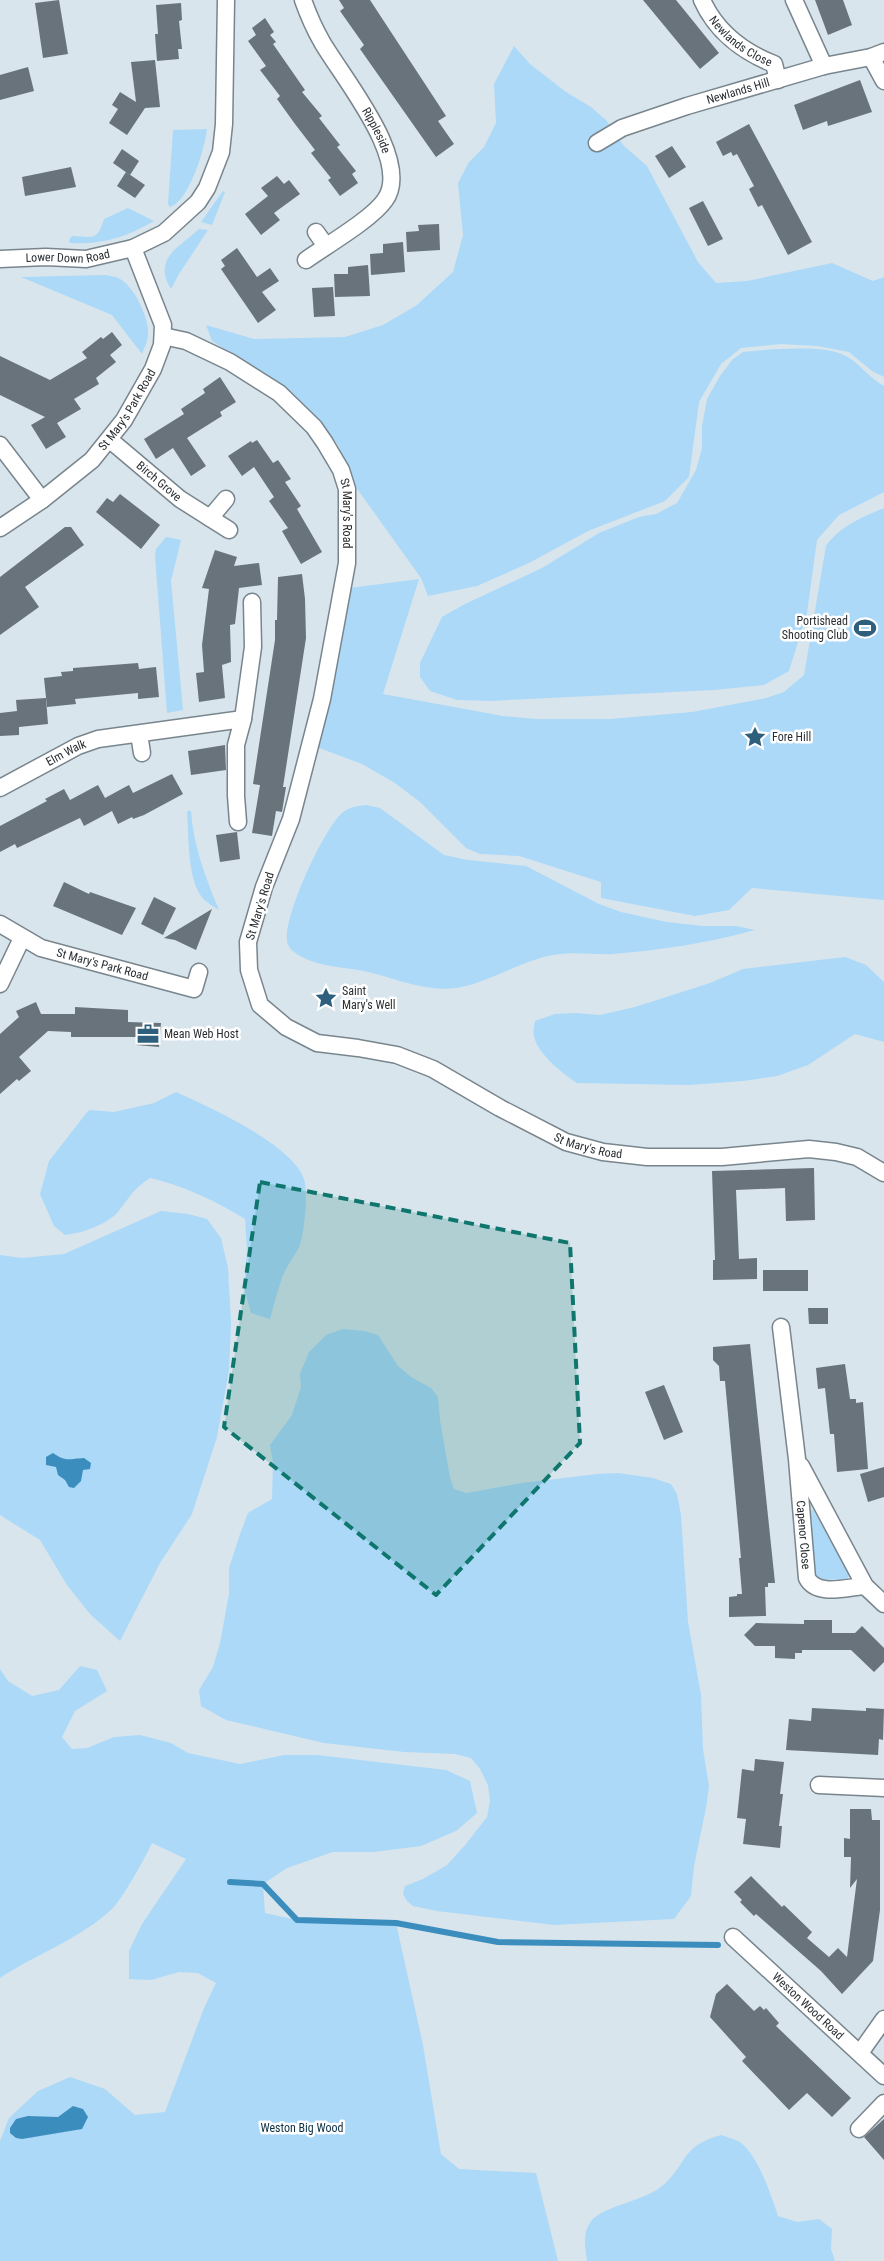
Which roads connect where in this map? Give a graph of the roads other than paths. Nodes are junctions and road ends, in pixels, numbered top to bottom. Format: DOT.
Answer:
graph roads {
  1 [pos="226,0"];
  2 [pos="303,0"];
  3 [pos="702,0"];
  4 [pos="794,0"];
  5 [pos="877,54"];
  6 [pos="824,66"];
  7 [pos="778,80"];
  8 [pos="884,81"];
  9 [pos="597,143"];
  10 [pos="316,232"];
  11 [pos="326,246"];
  12 [pos="134,248"];
  13 [pos="0,259"];
  14 [pos="306,260"];
  15 [pos="163,336"];
  16 [pos="110,440"];
  17 [pos="0,445"];
  18 [pos="226,499"];
  19 [pos="42,500"];
  20 [pos="210,518"];
  21 [pos="0,528"];
  22 [pos="230,530"];
  23 [pos="252,602"];
  24 [pos="243,719"];
  25 [pos="139,734"];
  26 [pos="142,753"];
  27 [pos="0,788"];
  28 [pos="238,822"];
  29 [pos="0,924"];
  30 [pos="22,938"];
  31 [pos="199,972"];
  32 [pos="0,984"];
  33 [pos="884,1173"];
  34 [pos="781,1327"];
  35 [pos="797,1459"];
  36 [pos="864,1586"];
  37 [pos="884,1604"];
  38 [pos="819,1785"];
  39 [pos="884,1788"];
  40 [pos="733,1937"];
  41 [pos="884,2019"];
  42 [pos="860,2053"];
  43 [pos="884,2076"];
  44 [pos="884,2103"];
  45 [pos="859,2129"];
  1 -- 12 [label="street"];
  2 -- 11 [label="street, Rippleside"];
  3 -- 7 [label="street, Newlands Close"];
  4 -- 6 [label="street"];
  5 -- 6 [label="street, Newlands Hill"];
  5 -- 8 [label="street"];
  6 -- 7 [label="street, Newlands Hill"];
  7 -- 9 [label="street, Newlands Hill"];
  10 -- 11 [label="street"];
  11 -- 14 [label="street, Rippleside"];
  12 -- 13 [label="street, Lower Down Road"];
  12 -- 15 [label="street, St Mary's Park Road"];
  15 -- 16 [label="street, St Mary's Park Road"];
  15 -- 33 [label="street, St Mary's Road"];
  16 -- 19 [label="street, St Mary's Park Road"];
  16 -- 20 [label="street, Birch Grove"];
  17 -- 19 [label="street"];
  18 -- 20 [label="street"];
  19 -- 21 [label="street, St Mary's Park Road"];
  20 -- 22 [label="street, Birch Grove"];
  23 -- 24 [label="street"];
  24 -- 25 [label="street, Elm Walk"];
  24 -- 28 [label="street"];
  25 -- 26 [label="street"];
  25 -- 27 [label="street, Elm Walk"];
  29 -- 30 [label="street, St Mary's Park Road"];
  30 -- 31 [label="street, St Mary's Park Road"];
  30 -- 32 [label="street"];
  34 -- 35 [label="street, Capenor Close"];
  35 -- 36 [label="street, Capenor Close"];
  35 -- 36 [label="street, Capenor Close"];
  36 -- 37 [label="street, Capenor Close"];
  38 -- 39 [label="street"];
  40 -- 42 [label="street, Weston Wood Road"];
  41 -- 42 [label="street"];
  42 -- 43 [label="street, Weston Wood Road"];
  44 -- 45 [label="street"];
}
